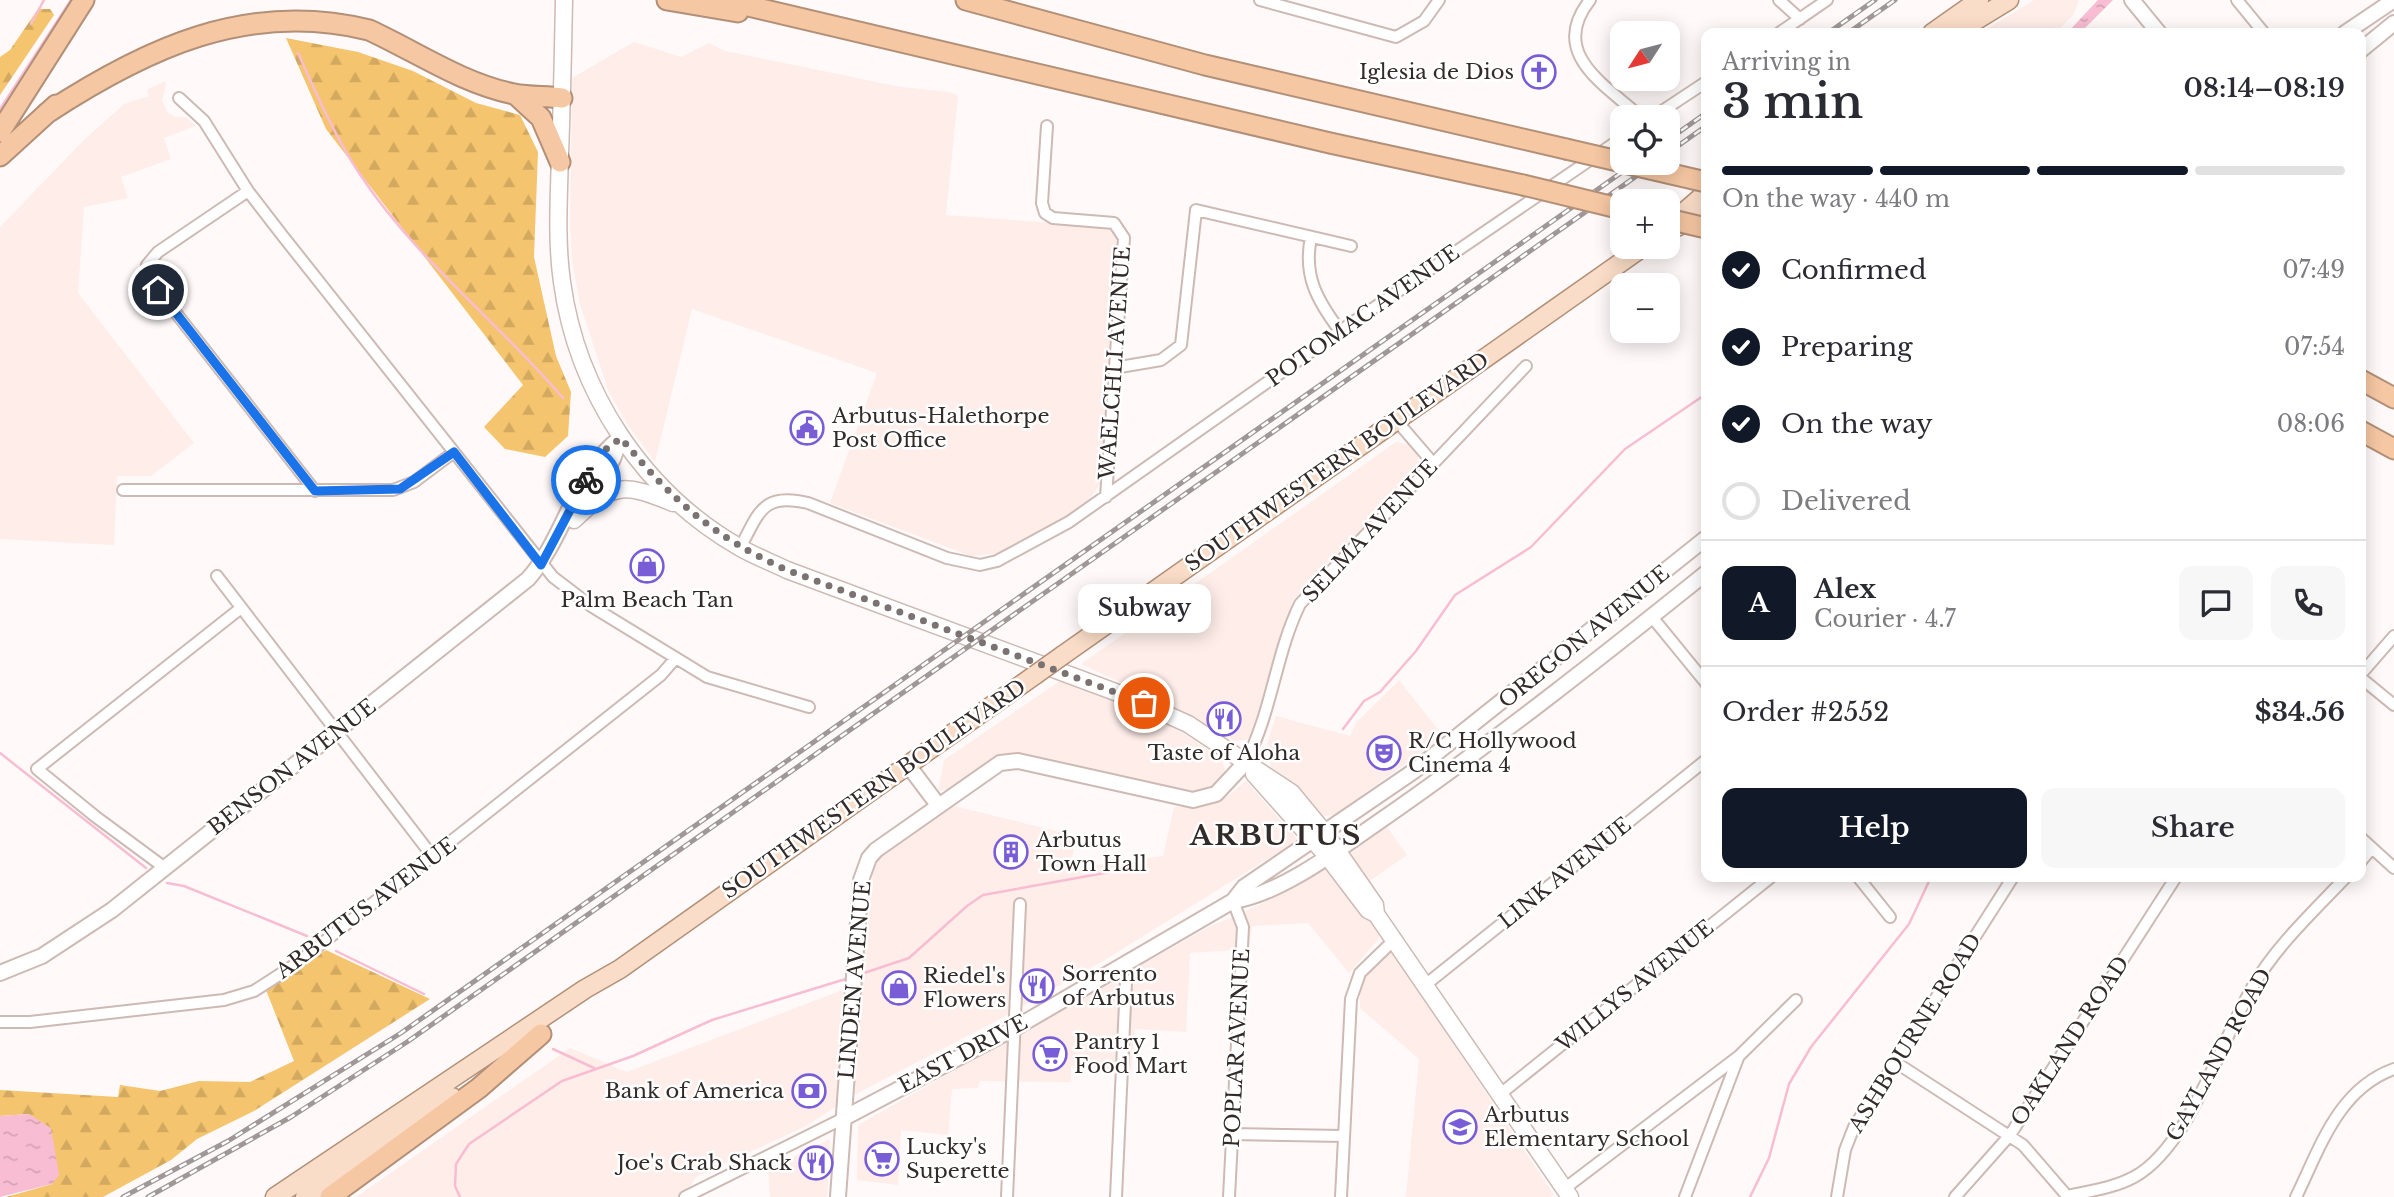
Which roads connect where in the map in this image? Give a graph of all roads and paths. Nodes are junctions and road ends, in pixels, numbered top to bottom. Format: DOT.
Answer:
graph roads {
  1 [pos="84,0"];
  2 [pos="564,0"];
  3 [pos="667,0"];
  4 [pos="723,0"];
  5 [pos="967,0"];
  6 [pos="1260,0"];
  7 [pos="1439,0"];
  8 [pos="1590,0"];
  9 [pos="1779,0"];
  10 [pos="1827,0"];
  11 [pos="1979,0"];
  12 [pos="2009,0"];
  13 [pos="2132,0"];
  14 [pos="2237,0"];
  15 [pos="2394,0"];
  16 [pos="202,14"];
  17 [pos="1800,19"];
  18 [pos="2394,23"];
  19 [pos="1786,28"];
  20 [pos="1939,28"];
  21 [pos="1963,28"];
  22 [pos="2155,28"];
  23 [pos="2259,28"];
  24 [pos="2352,28"];
  25 [pos="867,33"];
  26 [pos="2366,46"];
  27 [pos="1701,85"];
  28 [pos="515,94"];
  29 [pos="562,97"];
  30 [pos="179,98"];
  31 [pos="1628,105"];
  32 [pos="1671,105"];
  33 [pos="47,113"];
  34 [pos="1047,125"];
  35 [pos="0,132"];
  36 [pos="1610,146"];
  37 [pos="0,156"];
  38 [pos="1610,160"];
  39 [pos="560,162"];
  40 [pos="1675,175"];
  41 [pos="1701,181"];
  42 [pos="248,191"];
  43 [pos="1701,197"];
  44 [pos="1610,206"];
  45 [pos="1701,213"];
  46 [pos="1680,216"];
  47 [pos="1680,222"];
  48 [pos="1680,225"];
  49 [pos="1701,227"];
  50 [pos="1311,237"];
  51 [pos="1351,246"];
  52 [pos="1626,259"];
  53 [pos="1340,331"];
  54 [pos="1526,366"];
  55 [pos="1114,368"];
  56 [pos="2366,383"];
  57 [pos="2394,398"];
  58 [pos="1395,420"];
  59 [pos="2366,434"];
  60 [pos="621,438"];
  61 [pos="2394,449"];
  62 [pos="454,452"];
  63 [pos="1433,463"];
  64 [pos="123,490"];
  65 [pos="315,491"];
  66 [pos="1106,497"];
  67 [pos="684,508"];
  68 [pos="574,520"];
  69 [pos="561,532"];
  70 [pos="1701,542"];
  71 [pos="740,548"];
  72 [pos="541,565"];
  73 [pos="217,576"];
  74 [pos="1701,577"];
  75 [pos="241,608"];
  76 [pos="1652,617"];
  77 [pos="2394,636"];
  78 [pos="675,659"];
  79 [pos="2366,670"];
  80 [pos="1542,671"];
  81 [pos="1701,677"];
  82 [pos="2366,680"];
  83 [pos="1557,690"];
  84 [pos="2394,705"];
  85 [pos="809,707"];
  86 [pos="338,731"];
  87 [pos="1245,763"];
  88 [pos="1701,764"];
  89 [pos="908,765"];
  90 [pos="938,805"];
  91 [pos="1320,837"];
  92 [pos="2366,843"];
  93 [pos="2372,848"];
  94 [pos="1332,853"];
  95 [pos="2366,855"];
  96 [pos="433,857"];
  97 [pos="165,868"];
  98 [pos="2394,868"];
  99 [pos="1765,882"];
  100 [pos="1862,882"];
  101 [pos="2010,882"];
  102 [pos="2173,882"];
  103 [pos="2341,882"];
  104 [pos="1233,901"];
  105 [pos="1020,904"];
  106 [pos="1890,917"];
  107 [pos="1394,940"];
  108 [pos="1119,967"];
  109 [pos="620,969"];
  110 [pos="0,973"];
  111 [pos="1424,986"];
  112 [pos="1796,1000"];
  113 [pos="0,1022"];
  114 [pos="1015,1027"];
  115 [pos="541,1034"];
  116 [pos="1739,1056"];
  117 [pos="1895,1062"];
  118 [pos="2394,1069"];
  119 [pos="1499,1095"];
  120 [pos="844,1118"];
  121 [pos="1233,1133"];
  122 [pos="2010,1135"];
  123 [pos="1344,1136"];
  124 [pos="1567,1193"];
  125 [pos="685,1196"];
  126 [pos="275,1197"];
  127 [pos="305,1197"];
  128 [pos="330,1197"];
  129 [pos="838,1197"];
  130 [pos="1007,1197"];
  131 [pos="1116,1197"];
  132 [pos="1229,1197"];
  133 [pos="1341,1197"];
  134 [pos="1685,1197"];
  135 [pos="1837,1197"];
  136 [pos="1955,1197"];
  137 [pos="2068,1197"];
  138 [pos="2296,1197"];
  1 -- 35 [label="highway"];
  2 -- 29 [label="main road"];
  3 -- 25 [label="highway"];
  4 -- 25 [label="highway"];
  5 -- 38 [label="highway, bridge"];
  6 -- 7 [label="street"];
  8 -- 31 [label="street"];
  9 -- 17 [label="street"];
  10 -- 17 [label="street"];
  11 -- 20 [label="main road"];
  12 -- 21 [label="main road"];
  13 -- 22 [label="street"];
  14 -- 23 [label="street"];
  15 -- 24 [label="street"];
  16 -- 33 [label="highway"];
  17 -- 19 [label="street"];
  18 -- 26 [label="street"];
  25 -- 44 [label="highway, bridge"];
  27 -- 32 [label="street"];
  28 -- 29 [label="highway"];
  28 -- 33 [label="highway"];
  28 -- 39 [label="highway"];
  29 -- 39 [label="main road"];
  30 -- 42 [label="street"];
  33 -- 37 [label="highway"];
  34 -- 55 [label="street, WAELCHLI AVENUE"];
  36 -- 53 [label="street, POTOMAC AVENUE"];
  39 -- 60 [label="main road"];
  40 -- 41 [label="highway, bridge"];
  42 -- 62 [label="street"];
  42 -- 65 [label="street"];
  43 -- 46 [label="main road"];
  45 -- 48 [label="main road"];
  47 -- 49 [label="highway, bridge"];
  50 -- 51 [label="street"];
  50 -- 53 [label="street"];
  50 -- 55 [label="street"];
  52 -- 58 [label="main road, SOUTHWESTERN BOULEVARD"];
  53 -- 66 [label="street, POTOMAC AVENUE"];
  54 -- 63 [label="street, SELMA AVENUE"];
  55 -- 66 [label="street, WAELCHLI AVENUE"];
  56 -- 57 [label="highway"];
  58 -- 63 [label="street"];
  58 -- 89 [label="main road, SOUTHWESTERN BOULEVARD, bridge"];
  59 -- 61 [label="highway"];
  60 -- 67 [label="main road"];
  60 -- 68 [label="street, BENSON AVENUE"];
  60 -- 69 [label="street, BENSON AVENUE"];
  62 -- 65 [label="street"];
  62 -- 72 [label="street"];
  63 -- 87 [label="street, SELMA AVENUE"];
  64 -- 65 [label="street"];
  66 -- 71 [label="street, WAELCHLI AVENUE"];
  67 -- 68 [label="main road"];
  67 -- 71 [label="main road"];
  68 -- 69 [label="street, BENSON AVENUE"];
  69 -- 72 [label="street, BENSON AVENUE"];
  70 -- 80 [label="street, OREGON AVENUE"];
  71 -- 87 [label="main road"];
  72 -- 78 [label="street"];
  72 -- 86 [label="street, BENSON AVENUE"];
  73 -- 75 [label="street"];
  74 -- 76 [label="street, EAST DRIVE"];
  75 -- 86 [label="street"];
  75 -- 97 [label="street"];
  76 -- 81 [label="street"];
  76 -- 83 [label="street, EAST DRIVE"];
  77 -- 79 [label="street"];
  78 -- 85 [label="street"];
  78 -- 96 [label="street, ARBUTUS AVENUE"];
  80 -- 83 [label="street"];
  80 -- 91 [label="street, OREGON AVENUE"];
  82 -- 84 [label="street"];
  83 -- 94 [label="street, EAST DRIVE"];
  86 -- 96 [label="street"];
  86 -- 97 [label="street, BENSON AVENUE"];
  87 -- 90 [label="street, LINDEN AVENUE"];
  87 -- 91 [label="main road"];
  88 -- 111 [label="street, LINK AVENUE"];
  89 -- 90 [label="street"];
  89 -- 109 [label="main road, SOUTHWESTERN BOULEVARD"];
  90 -- 120 [label="street, LINDEN AVENUE"];
  91 -- 94 [label="main road"];
  91 -- 104 [label="street, EAST DRIVE"];
  92 -- 93 [label="street"];
  93 -- 95 [label="street"];
  93 -- 98 [label="street"];
  94 -- 104 [label="street, EAST DRIVE"];
  94 -- 107 [label="main road"];
  96 -- 113 [label="street, ARBUTUS AVENUE"];
  97 -- 110 [label="street, BENSON AVENUE"];
  99 -- 119 [label="street, WILLYS AVENUE"];
  100 -- 106 [label="street"];
  101 -- 117 [label="street, ASHBOURNE ROAD"];
  102 -- 122 [label="street, OAKLAND ROAD"];
  103 -- 137 [label="street, GAYLAND ROAD"];
  104 -- 108 [label="street, EAST DRIVE"];
  104 -- 121 [label="street, POPLAR AVENUE"];
  105 -- 114 [label="street"];
  107 -- 111 [label="main road"];
  107 -- 123 [label="street"];
  108 -- 114 [label="street, EAST DRIVE"];
  108 -- 131 [label="street"];
  109 -- 115 [label="main road, SOUTHWESTERN BOULEVARD"];
  109 -- 126 [label="main road, SOUTHWESTERN BOULEVARD"];
  111 -- 119 [label="main road"];
  112 -- 116 [label="street"];
  114 -- 120 [label="street, EAST DRIVE"];
  114 -- 130 [label="street"];
  115 -- 127 [label="main road, SOUTHWESTERN BOULEVARD"];
  115 -- 128 [label="highway"];
  116 -- 124 [label="street"];
  116 -- 134 [label="street"];
  117 -- 122 [label="street"];
  117 -- 135 [label="street, ASHBOURNE ROAD"];
  118 -- 138 [label="street"];
  119 -- 124 [label="main road"];
  120 -- 125 [label="street, EAST DRIVE"];
  120 -- 129 [label="street, LINDEN AVENUE"];
  121 -- 123 [label="street"];
  121 -- 132 [label="street, POPLAR AVENUE"];
  122 -- 136 [label="street, OAKLAND ROAD"];
  122 -- 137 [label="street"];
  123 -- 133 [label="street"];
}
